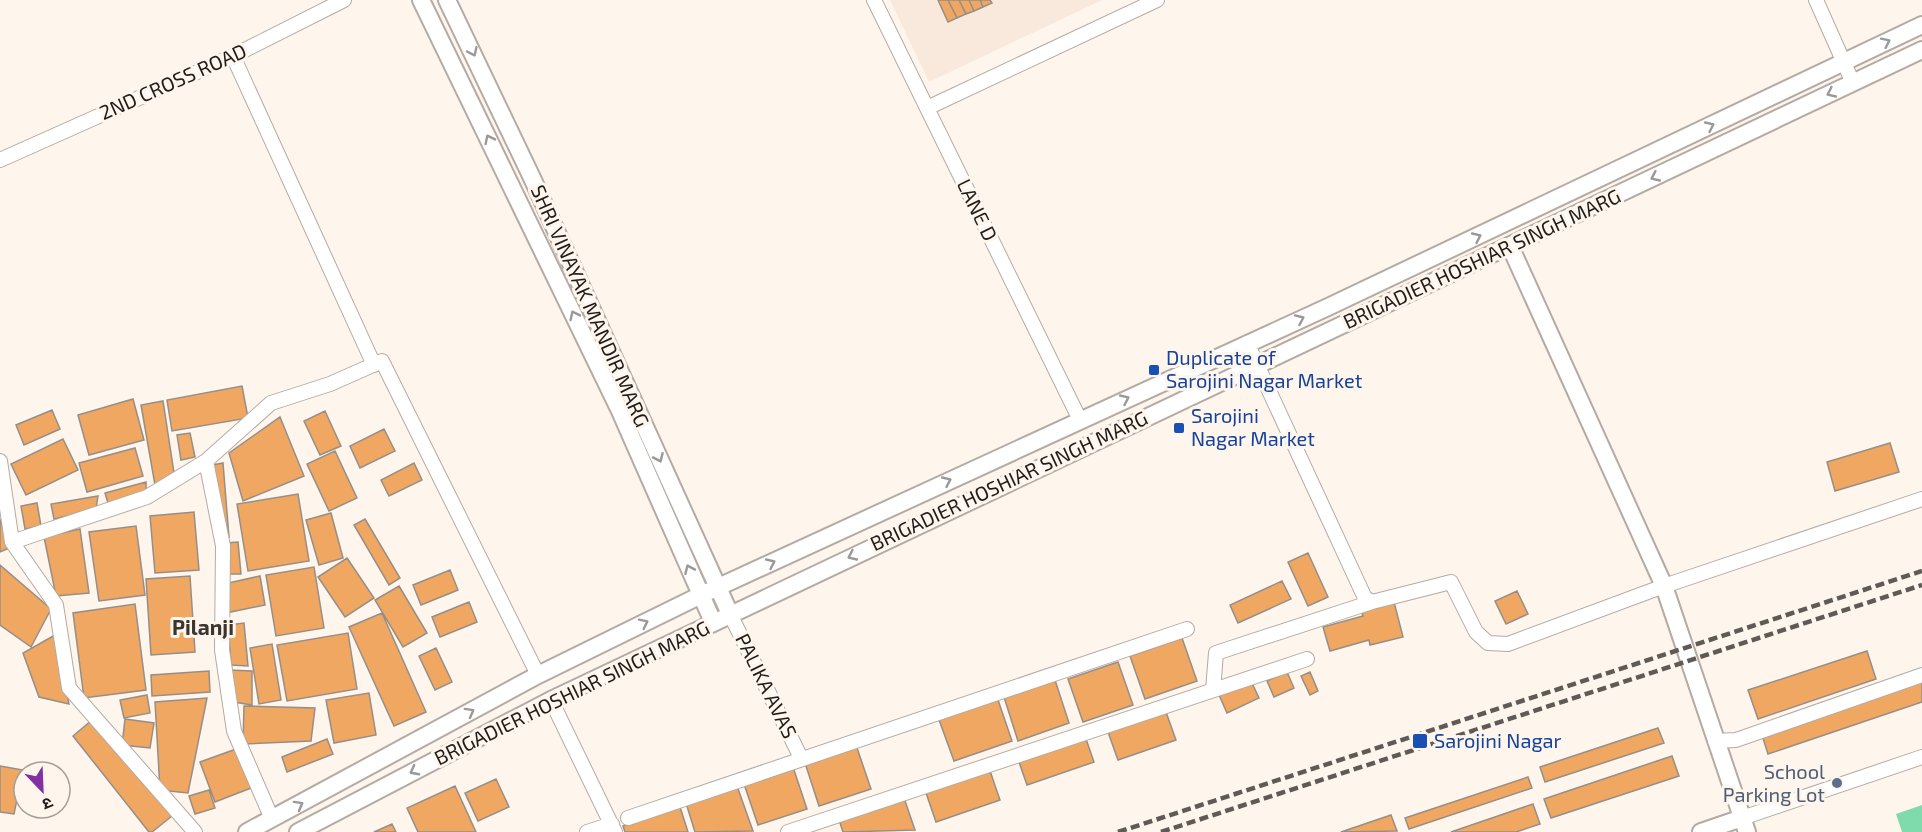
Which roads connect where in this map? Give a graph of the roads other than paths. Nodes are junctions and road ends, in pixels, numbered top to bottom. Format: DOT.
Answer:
graph roads {
  1 [pos="344,0"];
  2 [pos="421,0"];
  3 [pos="447,0"];
  4 [pos="874,0"];
  5 [pos="1157,0"];
  6 [pos="1816,0"];
  7 [pos="1922,25"];
  8 [pos="1922,50"];
  9 [pos="233,56"];
  10 [pos="1844,62"];
  11 [pos="1853,83"];
  12 [pos="927,108"];
  13 [pos="0,160"];
  14 [pos="1500,226"];
  15 [pos="1510,246"];
  16 [pos="1247,343"];
  17 [pos="1256,363"];
  18 [pos="374,365"];
  19 [pos="1080,420"];
  20 [pos="0,461"];
  21 [pos="206,461"];
  22 [pos="1922,499"];
  23 [pos="12,542"];
  24 [pos="1664,586"];
  25 [pos="717,587"];
  26 [pos="701,595"];
  27 [pos="1372,602"];
  28 [pos="730,614"];
  29 [pos="713,622"];
  30 [pos="1187,629"];
  31 [pos="1307,658"];
  32 [pos="538,675"];
  33 [pos="1922,675"];
  34 [pos="1213,690"];
  35 [pos="551,700"];
  36 [pos="1715,741"];
  37 [pos="1922,757"];
  38 [pos="801,758"];
  39 [pos="628,818"];
  40 [pos="272,819"];
  41 [pos="1745,825"];
  42 [pos="614,828"];
  43 [pos="195,832"];
  44 [pos="247,832"];
  45 [pos="297,832"];
  46 [pos="587,832"];
  47 [pos="788,832"];
  48 [pos="1701,832"];
  1 -- 9 [label="street, 2ND CROSS ROAD"];
  26 -- 2 [label="street, one-way"];
  3 -- 25 [label="street, SHRI VINAYAK MANDIR MARG, one-way"];
  4 -- 12 [label="street, LANE D"];
  5 -- 12 [label="street"];
  6 -- 10 [label="street"];
  10 -- 7 [label="street, BRIGADIER HOSHIAR SINGH MARG, one-way"];
  8 -- 11 [label="street, BRIGADIER HOSHIAR SINGH MARG"];
  9 -- 13 [label="street, 2ND CROSS ROAD"];
  9 -- 18 [label="street"];
  10 -- 11 [label="street"];
  14 -- 10 [label="street, BRIGADIER HOSHIAR SINGH MARG, one-way"];
  11 -- 15 [label="street, BRIGADIER HOSHIAR SINGH MARG, one-way"];
  12 -- 19 [label="street, LANE D"];
  14 -- 15 [label="street"];
  16 -- 14 [label="street, BRIGADIER HOSHIAR SINGH MARG, one-way"];
  15 -- 17 [label="street, BRIGADIER HOSHIAR SINGH MARG"];
  15 -- 24 [label="street"];
  16 -- 17 [label="street"];
  19 -- 16 [label="street, BRIGADIER HOSHIAR SINGH MARG, one-way"];
  17 -- 27 [label="street"];
  17 -- 28 [label="street, BRIGADIER HOSHIAR SINGH MARG, one-way"];
  18 -- 21 [label="street"];
  18 -- 32 [label="street"];
  25 -- 19 [label="street, BRIGADIER HOSHIAR SINGH MARG, one-way"];
  20 -- 23 [label="street"];
  21 -- 23 [label="street"];
  21 -- 40 [label="street"];
  22 -- 24 [label="street"];
  23 -- 43 [label="street"];
  24 -- 27 [label="street"];
  24 -- 36 [label="street"];
  25 -- 26 [label="street, BRIGADIER HOSHIAR SINGH MARG"];
  25 -- 28 [label="street, SHRI VINAYAK MANDIR MARG"];
  26 -- 29 [label="street"];
  32 -- 26 [label="street, BRIGADIER HOSHIAR SINGH MARG, one-way"];
  27 -- 34 [label="street"];
  28 -- 29 [label="street, BRIGADIER HOSHIAR SINGH MARG"];
  28 -- 38 [label="street, PALIKA AVAS"];
  29 -- 35 [label="street, BRIGADIER HOSHIAR SINGH MARG"];
  30 -- 38 [label="street"];
  31 -- 34 [label="street"];
  40 -- 32 [label="street, BRIGADIER HOSHIAR SINGH MARG, one-way"];
  33 -- 36 [label="street"];
  34 -- 47 [label="street"];
  35 -- 42 [label="street"];
  35 -- 45 [label="street, BRIGADIER HOSHIAR SINGH MARG, one-way"];
  36 -- 41 [label="street"];
  37 -- 41 [label="street"];
  38 -- 39 [label="street"];
  40 -- 44 [label="street, BRIGADIER HOSHIAR SINGH MARG"];
  41 -- 48 [label="street"];
  42 -- 46 [label="street"];
}
